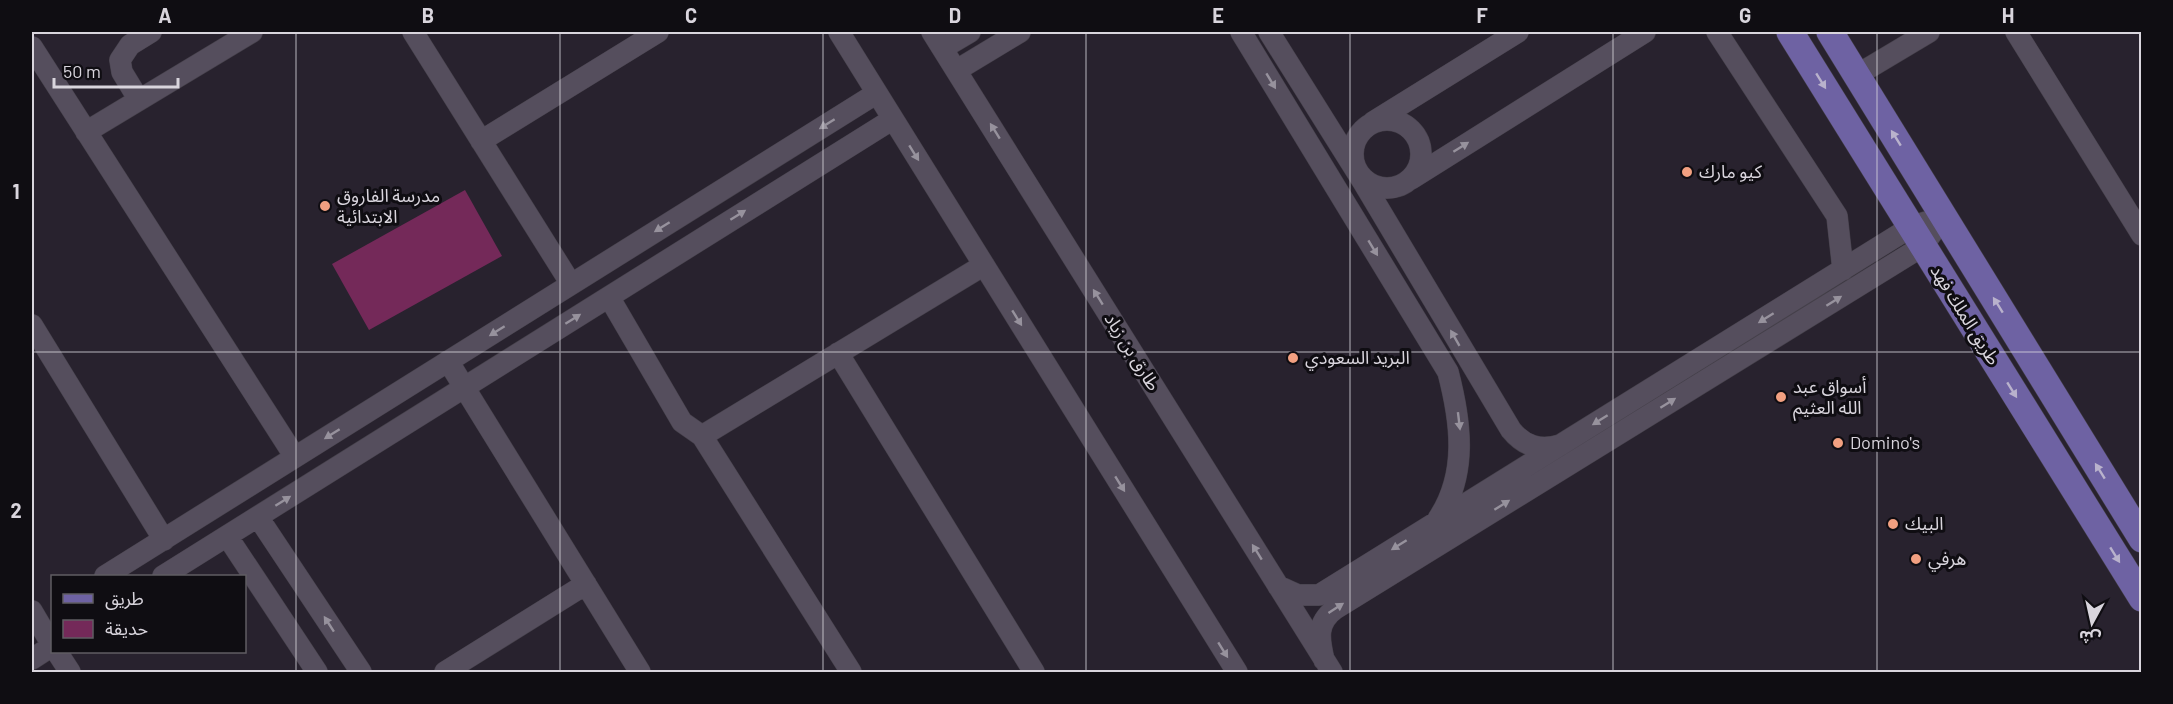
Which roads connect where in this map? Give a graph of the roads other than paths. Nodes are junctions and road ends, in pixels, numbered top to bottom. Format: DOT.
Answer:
graph roads {
  1 [pos="151,32"];
  2 [pos="252,32"];
  3 [pos="413,32"];
  4 [pos="658,32"];
  5 [pos="839,32"];
  6 [pos="970,32"];
  7 [pos="1020,32"];
  8 [pos="1241,32"];
  9 [pos="1269,32"];
  10 [pos="1518,32"];
  11 [pos="1645,32"];
  12 [pos="1717,32"];
  13 [pos="1790,32"];
  14 [pos="1830,32"];
  15 [pos="1929,32"];
  16 [pos="2016,32"];
  17 [pos="624,40"];
  18 [pos="938,40"];
  19 [pos="32,47"];
  20 [pos="957,70"];
  21 [pos="1857,75"];
  22 [pos="877,93"];
  23 [pos="139,100"];
  24 [pos="893,119"];
  25 [pos="1366,127"];
  26 [pos="86,132"];
  27 [pos="481,141"];
  28 [pos="1318,159"];
  29 [pos="1358,173"];
  30 [pos="1412,179"];
  31 [pos="1350,210"];
  32 [pos="1944,216"];
  33 [pos="2142,235"];
  34 [pos="1917,237"];
  35 [pos="984,265"];
  36 [pos="1843,270"];
  37 [pos="571,284"];
  38 [pos="609,297"];
  39 [pos="32,325"];
  40 [pos="838,353"];
  41 [pos="448,361"];
  42 [pos="464,387"];
  43 [pos="702,436"];
  44 [pos="1560,445"];
  45 [pos="295,457"];
  46 [pos="258,517"];
  47 [pos="1435,523"];
  48 [pos="227,536"];
  49 [pos="2142,538"];
  50 [pos="164,540"];
  51 [pos="107,575"];
  52 [pos="165,575"];
  53 [pos="586,584"];
  54 [pos="1278,586"];
  55 [pos="2142,598"];
  56 [pos="38,616"];
  57 [pos="51,643"];
  58 [pos="51,646"];
  59 [pos="58,653"];
  60 [pos="32,659"];
  61 [pos="1328,666"];
  62 [pos="70,672"];
  63 [pos="317,672"];
  64 [pos="361,672"];
  65 [pos="445,672"];
  66 [pos="640,672"];
  67 [pos="851,672"];
  68 [pos="1034,672"];
  69 [pos="1237,672"];
  1 -- 23 [label="street"];
  2 -- 23 [label="street"];
  3 -- 27 [label="street"];
  4 -- 17 [label="street"];
  5 -- 22 [label="street"];
  6 -- 18 [label="street"];
  7 -- 20 [label="street"];
  8 -- 28 [label="street, one-way"];
  9 -- 29 [label="street"];
  10 -- 25 [label="street"];
  30 -- 11 [label="street, one-way"];
  12 -- 36 [label="street"];
  13 -- 34 [label="main road, طريق الملك فهد, one-way"];
  14 -- 21 [label="main road, طريق الملك فهد"];
  15 -- 21 [label="street"];
  16 -- 33 [label="street"];
  17 -- 27 [label="street"];
  18 -- 20 [label="street, طارق بن زياد"];
  19 -- 26 [label="street"];
  54 -- 20 [label="street, طارق بن زياد, one-way"];
  32 -- 21 [label="main road, طريق الملك فهد, one-way"];
  22 -- 24 [label="street"];
  22 -- 37 [label="street, one-way"];
  23 -- 26 [label="street"];
  24 -- 35 [label="street, one-way"];
  38 -- 24 [label="street, one-way"];
  25 -- 29 [label="street"];
  25 -- 30 [label="street"];
  26 -- 45 [label="street"];
  27 -- 37 [label="street"];
  28 -- 29 [label="street"];
  28 -- 31 [label="street"];
  29 -- 30 [label="street"];
  29 -- 31 [label="street"];
  44 -- 29 [label="street, one-way"];
  31 -- 47 [label="street, one-way"];
  32 -- 34 [label="street"];
  49 -- 32 [label="main road, طريق الملك فهد, one-way"];
  34 -- 36 [label="street"];
  34 -- 55 [label="main road, طريق الملك فهد, one-way"];
  61 -- 34 [label="street, one-way"];
  35 -- 40 [label="street"];
  35 -- 69 [label="street, one-way"];
  36 -- 44 [label="street, one-way"];
  37 -- 41 [label="street, one-way"];
  42 -- 38 [label="street, one-way"];
  38 -- 43 [label="street"];
  39 -- 50 [label="street"];
  40 -- 43 [label="street"];
  40 -- 68 [label="street"];
  41 -- 42 [label="street"];
  41 -- 45 [label="street, one-way"];
  46 -- 42 [label="street, one-way"];
  42 -- 53 [label="street"];
  43 -- 67 [label="street"];
  44 -- 47 [label="street"];
  45 -- 50 [label="street"];
  46 -- 48 [label="street"];
  64 -- 46 [label="street, one-way"];
  47 -- 54 [label="street, one-way"];
  48 -- 52 [label="street"];
  48 -- 63 [label="street"];
  50 -- 51 [label="street"];
  53 -- 65 [label="street"];
  53 -- 66 [label="street"];
  54 -- 61 [label="street, طارق بن زياد"];
  56 -- 57 [label="street"];
  58 -- 60 [label="street"];
  59 -- 62 [label="street"];
}
